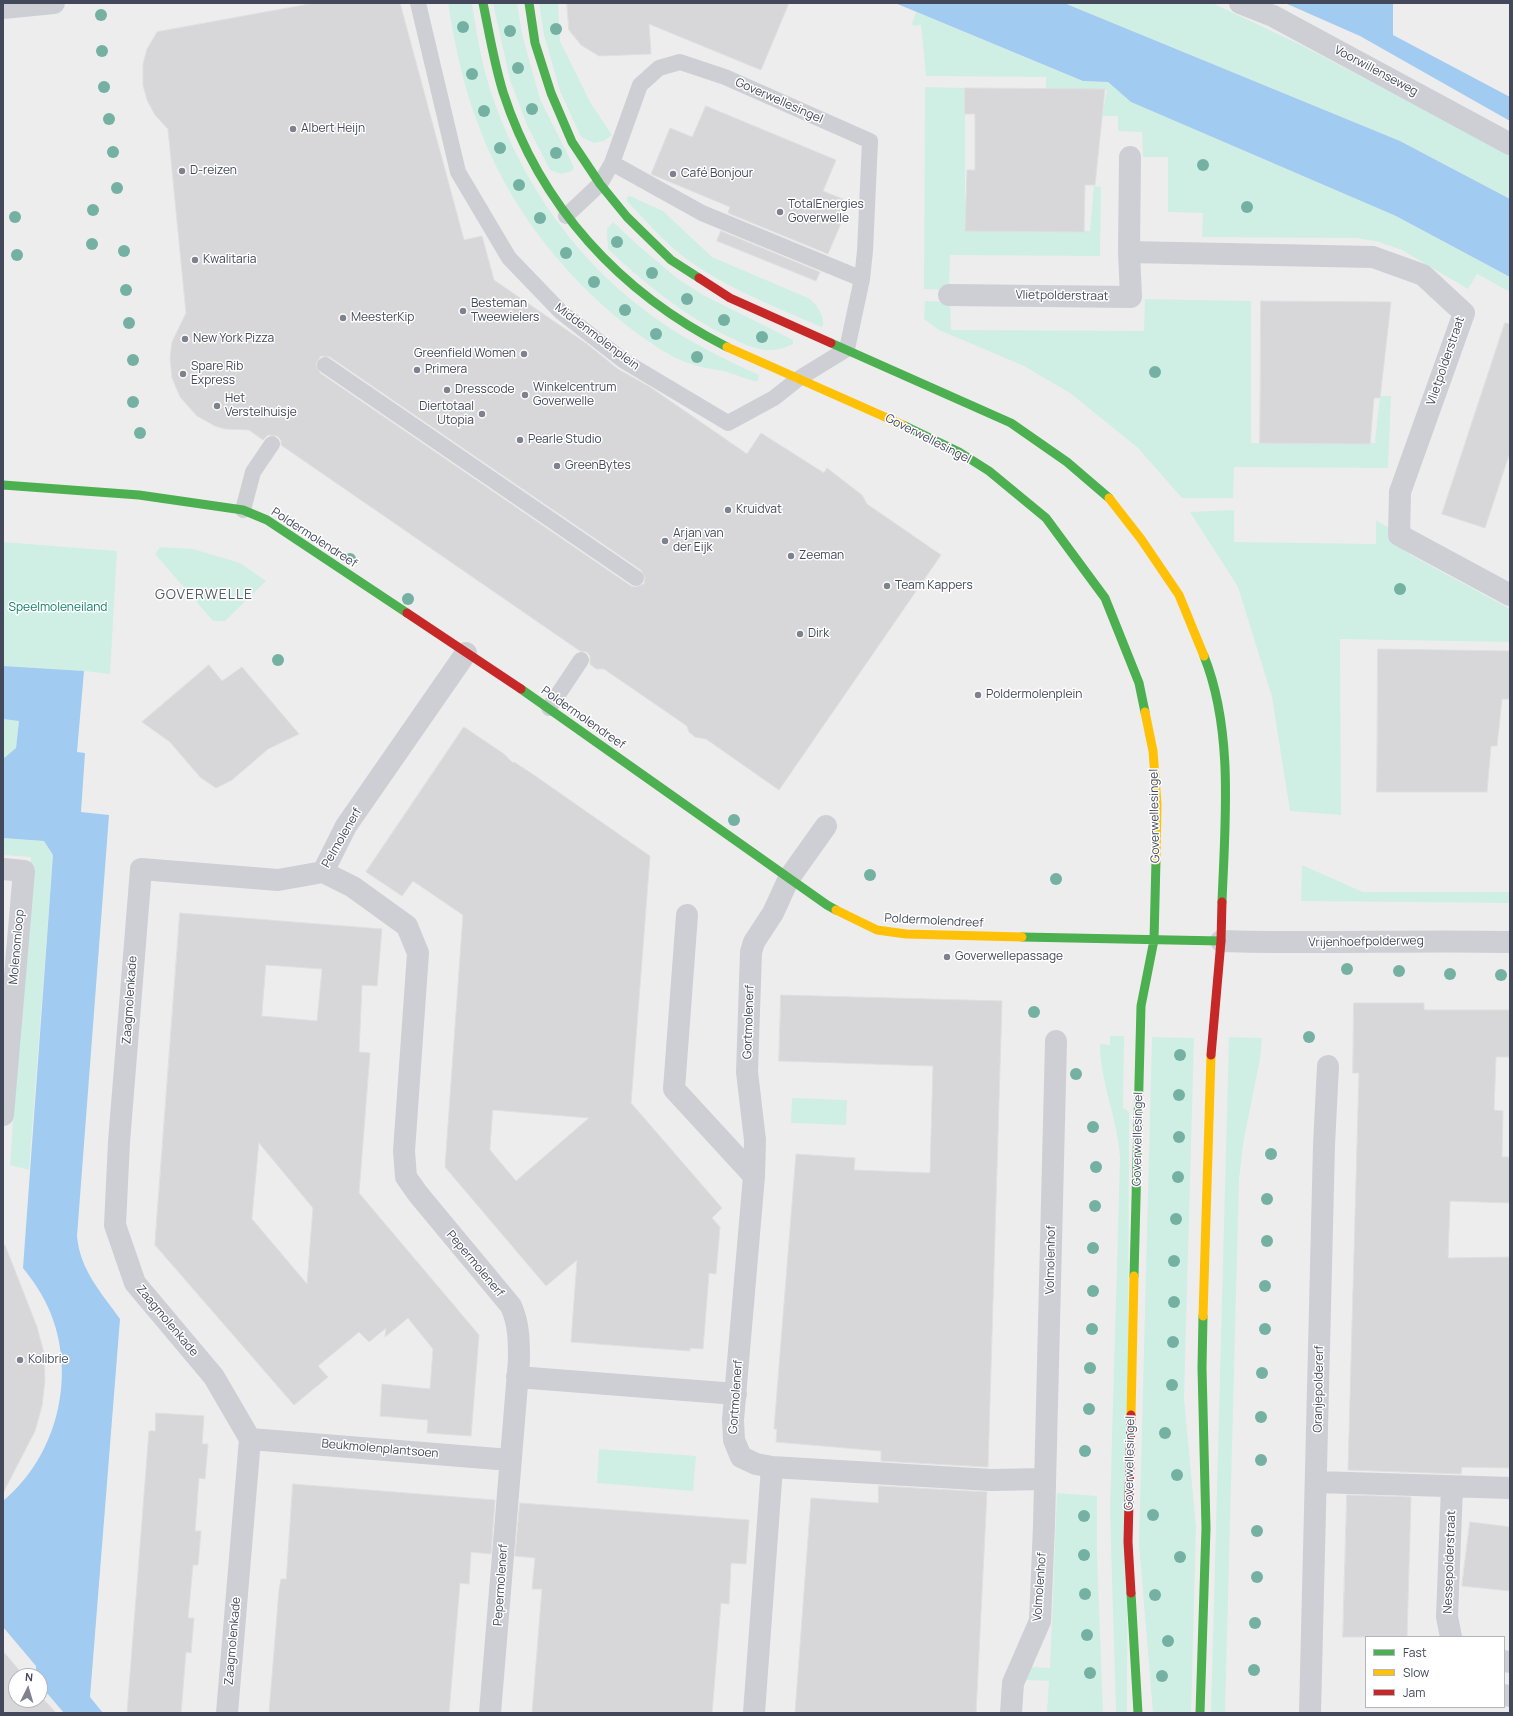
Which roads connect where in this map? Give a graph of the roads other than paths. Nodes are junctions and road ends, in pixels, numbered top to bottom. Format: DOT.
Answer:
graph roads {
  1 [pos="54,3"];
  2 [pos="418,3"];
  3 [pos="483,3"];
  4 [pos="529,3"];
  5 [pos="1240,3"];
  6 [pos="3,8"];
  7 [pos="1510,144"];
  8 [pos="1130,157"];
  9 [pos="612,163"];
  10 [pos="600,184"];
  11 [pos="566,216"];
  12 [pos="1129,252"];
  13 [pos="862,279"];
  14 [pos="949,295"];
  15 [pos="848,350"];
  16 [pos="325,365"];
  17 [pos="798,379"];
  18 [pos="272,444"];
  19 [pos="3,485"];
  20 [pos="243,510"];
  21 [pos="636,578"];
  22 [pos="1510,595"];
  23 [pos="466,653"];
  24 [pos="580,660"];
  25 [pos="549,708"];
  26 [pos="826,826"];
  27 [pos="141,869"];
  28 [pos="13,870"];
  29 [pos="323,872"];
  30 [pos="789,878"];
  31 [pos="687,915"];
  32 [pos="1154,940"];
  33 [pos="1221,942"];
  34 [pos="1510,942"];
  35 [pos="1056,1040"];
  36 [pos="1328,1066"];
  37 [pos="3,1116"];
  38 [pos="754,1176"];
  39 [pos="517,1377"];
  40 [pos="736,1394"];
  41 [pos="250,1439"];
  42 [pos="510,1460"];
  43 [pos="772,1467"];
  44 [pos="1045,1479"];
  45 [pos="1317,1482"];
  46 [pos="1452,1487"];
  47 [pos="1510,1488"];
  48 [pos="1451,1636"];
  49 [pos="227,1713"];
  50 [pos="490,1713"];
  51 [pos="754,1713"];
  52 [pos="1012,1713"];
  53 [pos="1138,1713"];
  54 [pos="1200,1713"];
  55 [pos="1310,1713"];
  1 -- 6 [label="street"];
  2 -- 17 [label="lane, Middenmolenplein"];
  3 -- 11 [label="main road, Goverwellesingel"];
  4 -- 10 [label="main road"];
  5 -- 7 [label="street, Voorwillenseweg"];
  8 -- 12 [label="street, Vlietpolderstraat"];
  9 -- 10 [label="lane, Goverwellesingel"];
  9 -- 13 [label="lane"];
  9 -- 13 [label="lane, Goverwellesingel"];
  10 -- 11 [label="lane, Goverwellesingel"];
  10 -- 15 [label="main road"];
  11 -- 17 [label="main road, Goverwellesingel"];
  12 -- 14 [label="street, Vlietpolderstraat"];
  12 -- 22 [label="street, Vlietpolderstraat"];
  13 -- 15 [label="lane, Goverwellesingel"];
  15 -- 17 [label="lane, Middenmolenplein"];
  15 -- 33 [label="main road"];
  16 -- 21 [label="lane"];
  17 -- 32 [label="main road, Goverwellesingel"];
  18 -- 20 [label="lane"];
  19 -- 20 [label="main road, Poldermolendreef"];
  20 -- 23 [label="main road, Poldermolendreef"];
  23 -- 25 [label="main road, Poldermolendreef"];
  23 -- 29 [label="street, Pelmolenerf"];
  24 -- 25 [label="lane"];
  25 -- 30 [label="main road, Poldermolendreef"];
  26 -- 30 [label="street"];
  27 -- 29 [label="street, Pelmolenerf"];
  27 -- 41 [label="street, Zaagmolenkade"];
  28 -- 37 [label="street, Molenomloop"];
  29 -- 39 [label="street, Pepermolenerf"];
  30 -- 32 [label="main road, Poldermolendreef"];
  30 -- 38 [label="street, Gortmolenerf"];
  31 -- 38 [label="street"];
  32 -- 33 [label="main road, Poldermolendreef"];
  32 -- 53 [label="main road, Goverwellesingel"];
  33 -- 34 [label="street, Vrijenhoefpolderweg"];
  33 -- 54 [label="main road"];
  35 -- 44 [label="street, Volmolenhof"];
  36 -- 45 [label="street, Oranjepoldererf"];
  38 -- 40 [label="street, Gortmolenerf"];
  39 -- 40 [label="street"];
  39 -- 42 [label="street, Pepermolenerf"];
  40 -- 43 [label="street, Gortmolenerf"];
  41 -- 42 [label="street, Beukmolenplantsoen"];
  41 -- 49 [label="street, Zaagmolenkade"];
  42 -- 50 [label="street, Pepermolenerf"];
  43 -- 44 [label="street"];
  43 -- 51 [label="street"];
  44 -- 52 [label="street, Volmolenhof"];
  45 -- 46 [label="street"];
  45 -- 55 [label="street, Oranjepoldererf"];
  46 -- 47 [label="street"];
  46 -- 48 [label="street, Nessepolderstraat"];
}
